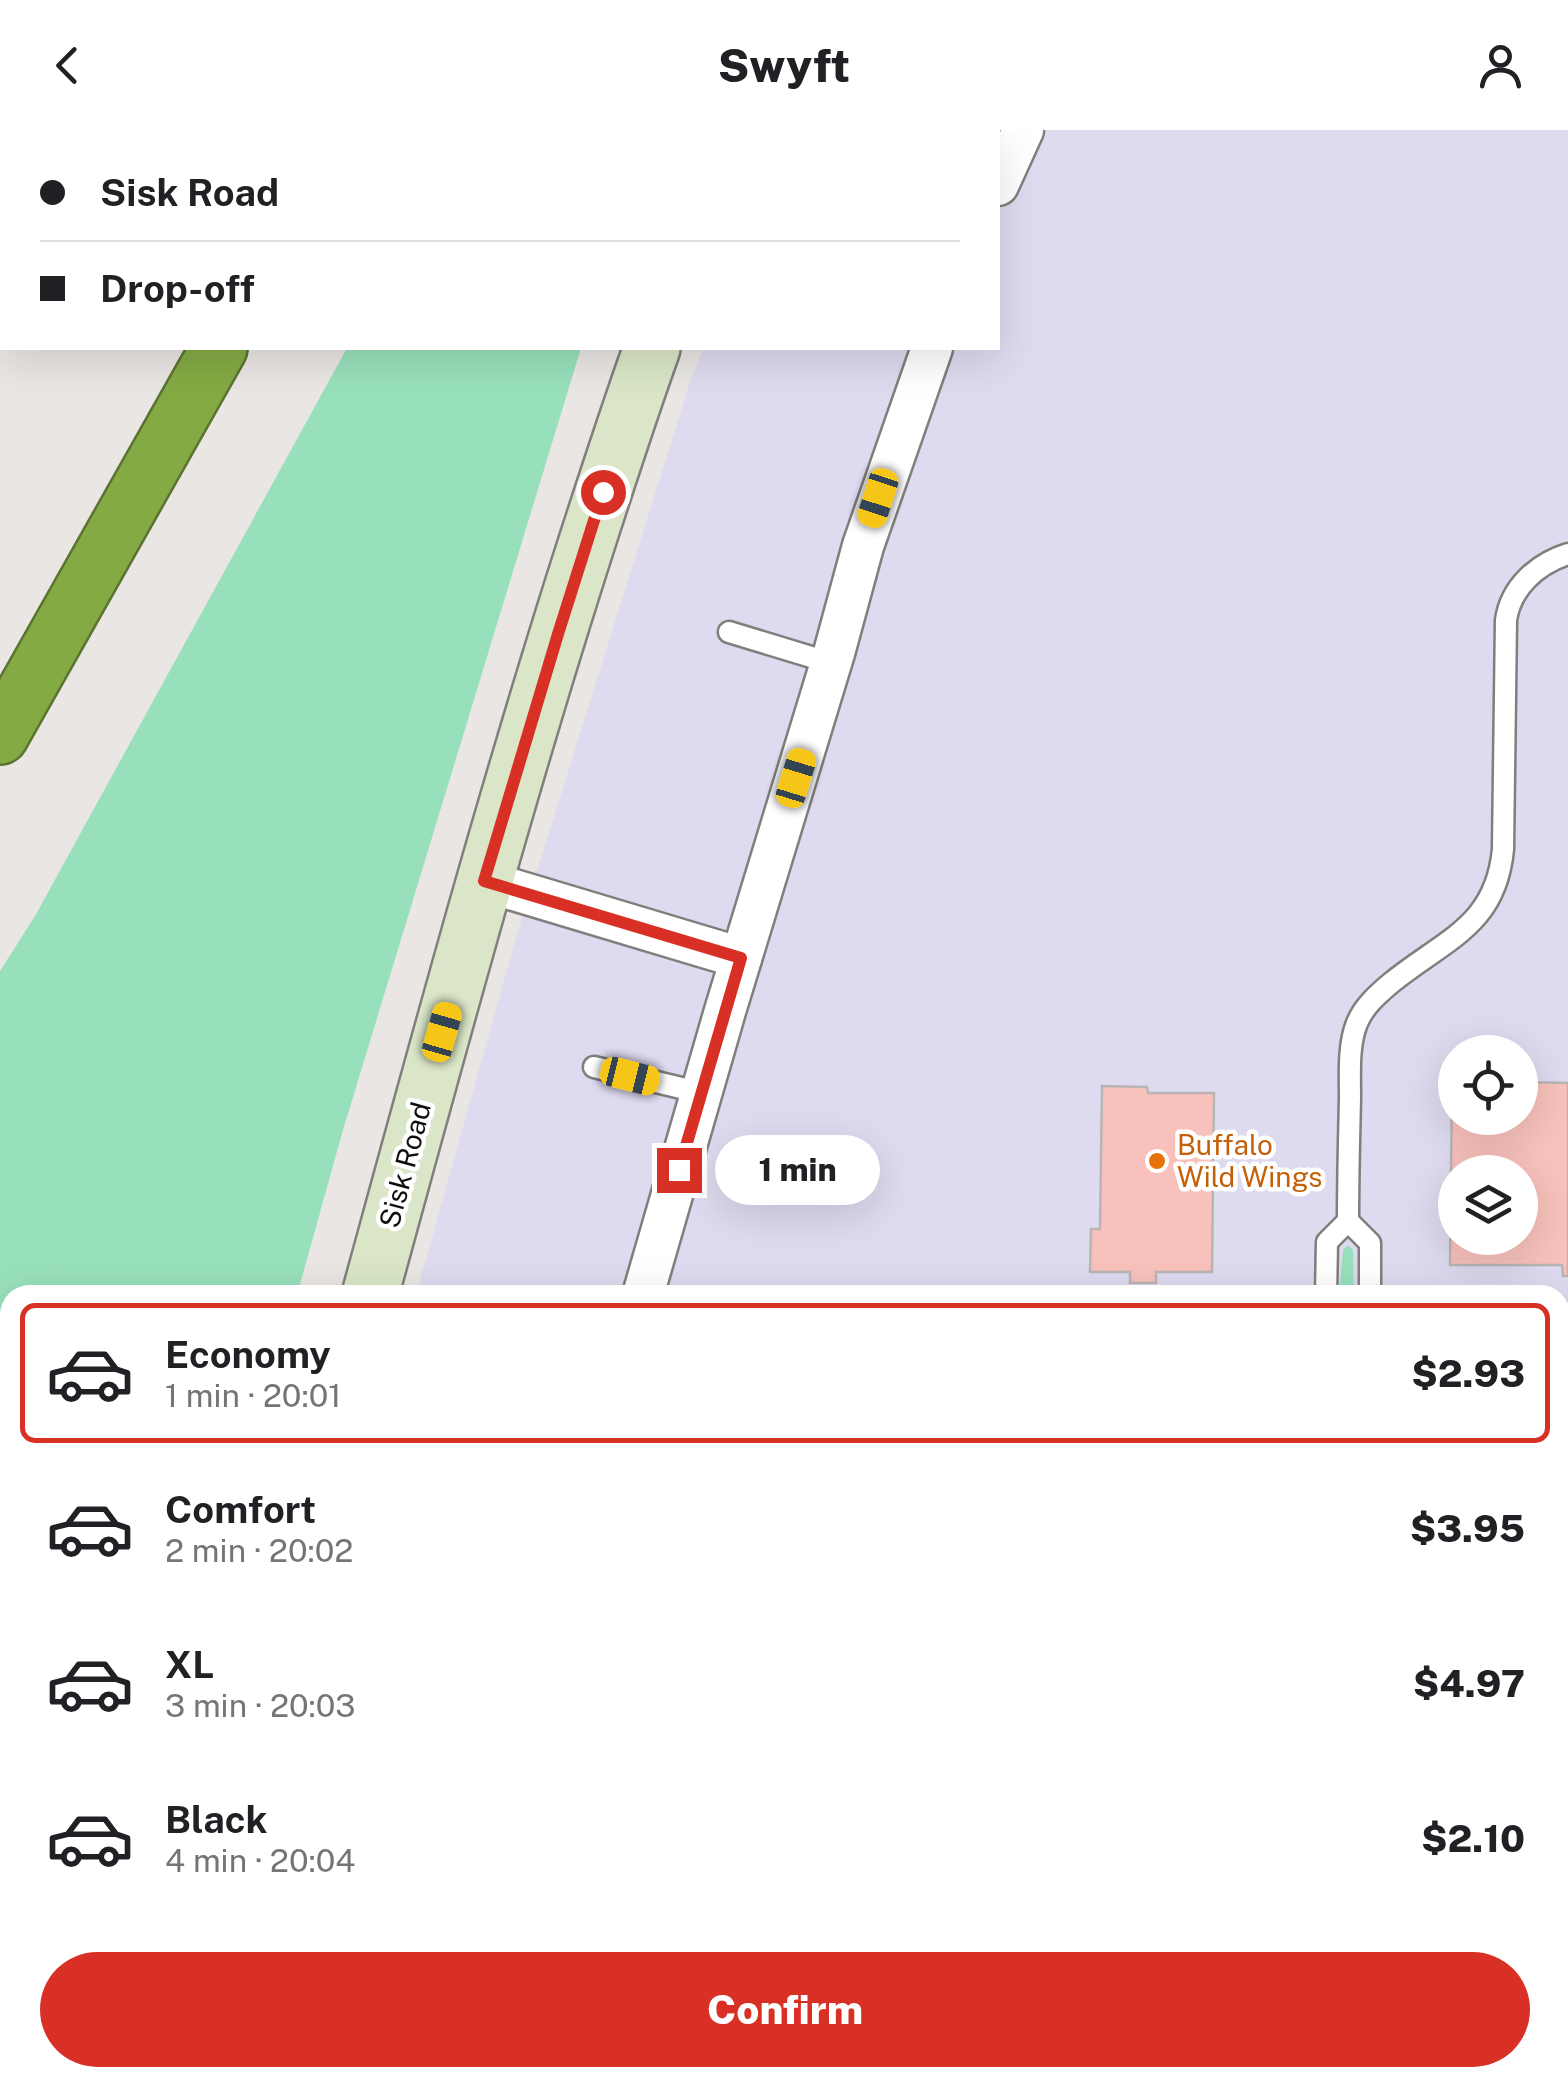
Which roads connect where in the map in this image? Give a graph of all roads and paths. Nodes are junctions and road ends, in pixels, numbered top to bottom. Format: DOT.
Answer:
graph roads {
  1 [pos="1023,130"];
  2 [pos="1000,181"];
  3 [pos="218,350"];
  4 [pos="651,350"];
  5 [pos="931,350"];
  6 [pos="1568,554"];
  7 [pos="729,632"];
  8 [pos="830,663"];
  9 [pos="0,736"];
  10 [pos="484,881"];
  11 [pos="741,958"];
  12 [pos="594,1068"];
  13 [pos="702,1093"];
  14 [pos="1348,1221"];
  15 [pos="373,1285"];
  16 [pos="645,1285"];
  17 [pos="1326,1285"];
  18 [pos="1370,1285"];
  1 -- 2 [label="street"];
  3 -- 9 [label="highway"];
  4 -- 10 [label="main road, Sisk Road"];
  5 -- 8 [label="street"];
  6 -- 14 [label="lane"];
  7 -- 8 [label="lane"];
  8 -- 11 [label="street"];
  10 -- 11 [label="street"];
  10 -- 15 [label="main road, Sisk Road"];
  11 -- 13 [label="street"];
  12 -- 13 [label="lane"];
  13 -- 16 [label="street"];
  14 -- 17 [label="lane"];
  14 -- 18 [label="lane"];
}
